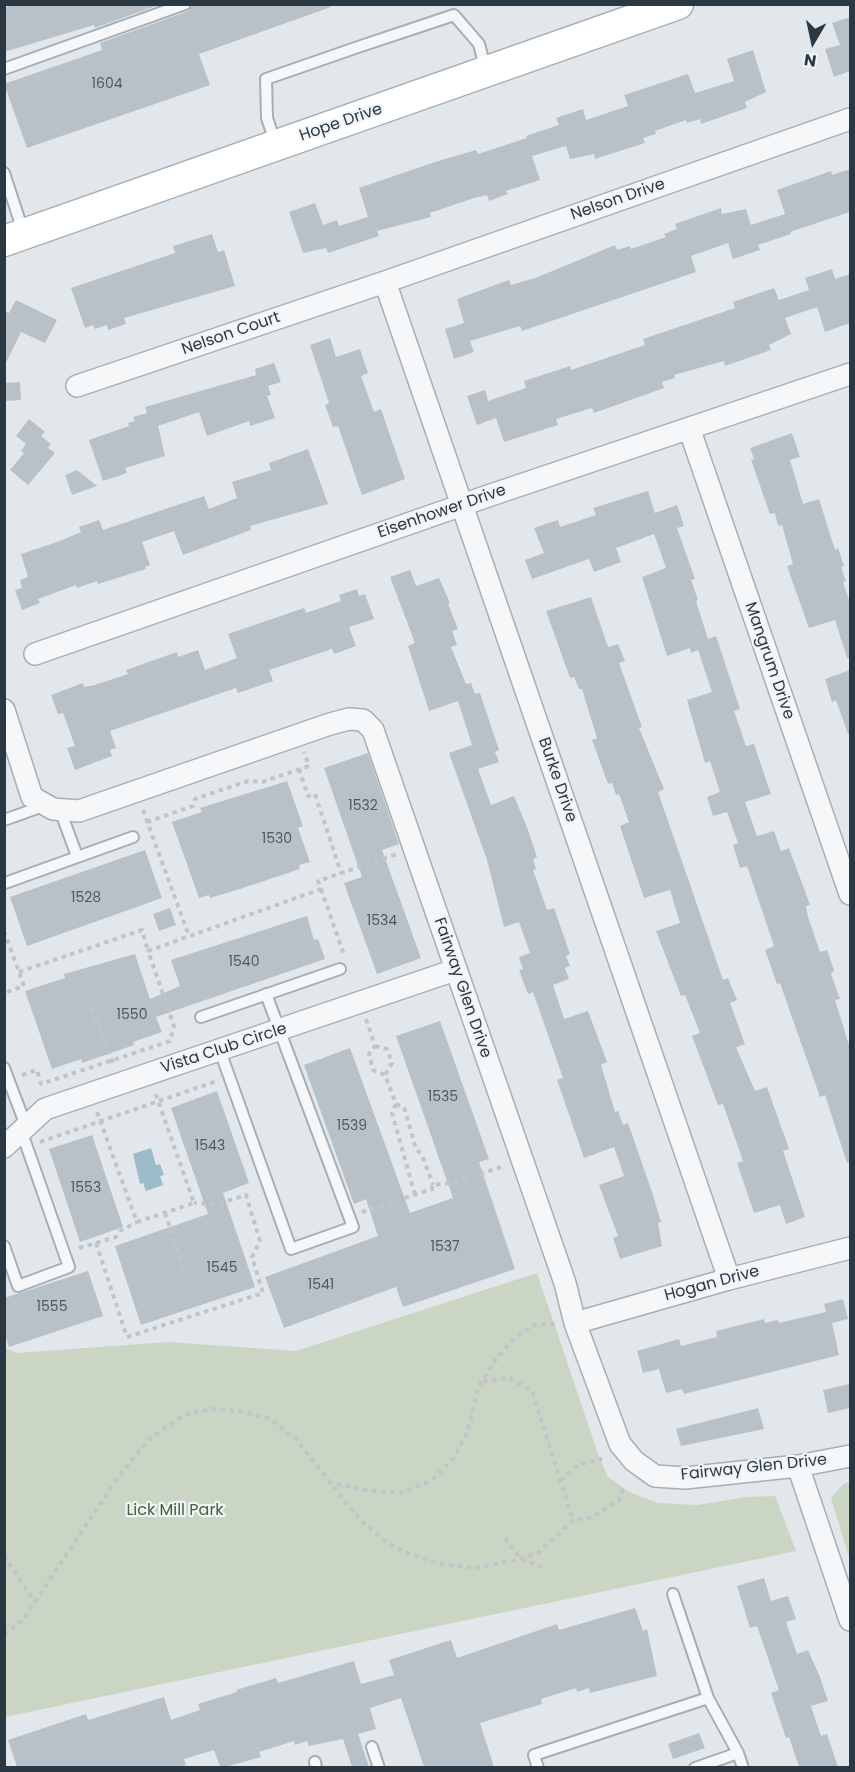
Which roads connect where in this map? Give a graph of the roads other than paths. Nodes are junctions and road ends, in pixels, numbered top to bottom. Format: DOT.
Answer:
graph roads {
  1 [pos="185,4"];
  2 [pos="678,4"];
  3 [pos="4,69"];
  4 [pos="486,72"];
  5 [pos="850,119"];
  6 [pos="276,146"];
  7 [pos="4,173"];
  8 [pos="14,237"];
  9 [pos="386,282"];
  10 [pos="850,374"];
  11 [pos="77,386"];
  12 [pos="689,428"];
  13 [pos="463,505"];
  14 [pos="34,654"];
  15 [pos="4,710"];
  16 [pos="11,753"];
  17 [pos="53,808"];
  18 [pos="4,820"];
  19 [pos="133,837"];
  20 [pos="77,856"];
  21 [pos="5,883"];
  22 [pos="850,894"];
  23 [pos="340,969"];
  24 [pos="455,970"];
  25 [pos="266,994"];
  26 [pos="201,1017"];
  27 [pos="280,1031"];
  28 [pos="220,1051"];
  29 [pos="7,1074"];
  30 [pos="24,1134"];
  31 [pos="4,1147"];
  32 [pos="4,1246"];
  33 [pos="850,1248"];
  34 [pos="729,1279"];
  35 [pos="575,1323"];
  36 [pos="850,1456"];
  37 [pos="798,1466"];
  38 [pos="673,1594"];
  39 [pos="850,1620"];
  40 [pos="708,1698"];
  41 [pos="372,1747"];
  42 [pos="738,1753"];
  43 [pos="379,1767"];
  44 [pos="538,1767"];
  45 [pos="695,1767"];
  46 [pos="743,1767"];
  1 -- 3 [label="lane"];
  2 -- 4 [label="street, Hope Drive"];
  4 -- 6 [label="street, Hope Drive"];
  4 -- 6 [label="lane"];
  5 -- 9 [label="street, Nelson Drive"];
  6 -- 8 [label="street, Hope Drive"];
  7 -- 8 [label="lane"];
  9 -- 11 [label="street, Nelson Court"];
  9 -- 13 [label="street, Burke Drive"];
  10 -- 12 [label="street, Eisenhower Drive"];
  12 -- 13 [label="street, Eisenhower Drive"];
  12 -- 22 [label="street, Mangrum Drive"];
  13 -- 14 [label="street, Eisenhower Drive"];
  13 -- 34 [label="street, Burke Drive"];
  15 -- 16 [label="street"];
  16 -- 17 [label="street"];
  17 -- 18 [label="lane"];
  17 -- 20 [label="lane"];
  17 -- 24 [label="street, Fairway Glen Drive"];
  19 -- 20 [label="lane"];
  20 -- 21 [label="lane"];
  23 -- 25 [label="lane"];
  24 -- 27 [label="street, Vista Club Circle"];
  24 -- 35 [label="street, Fairway Glen Drive"];
  25 -- 26 [label="lane"];
  25 -- 27 [label="lane"];
  27 -- 28 [label="street, Vista Club Circle"];
  27 -- 28 [label="lane"];
  28 -- 30 [label="street, Vista Club Circle"];
  29 -- 30 [label="lane"];
  30 -- 31 [label="street, Vista Club Circle"];
  30 -- 32 [label="lane"];
  33 -- 34 [label="street, Hogan Drive"];
  34 -- 35 [label="street, Hogan Drive"];
  35 -- 37 [label="street, Fairway Glen Drive"];
  36 -- 37 [label="street, Fairway Glen Drive"];
  37 -- 39 [label="street"];
  38 -- 40 [label="lane"];
  40 -- 42 [label="lane"];
  40 -- 44 [label="lane"];
  41 -- 43 [label="lane"];
  42 -- 45 [label="lane"];
  42 -- 46 [label="lane"];
}
